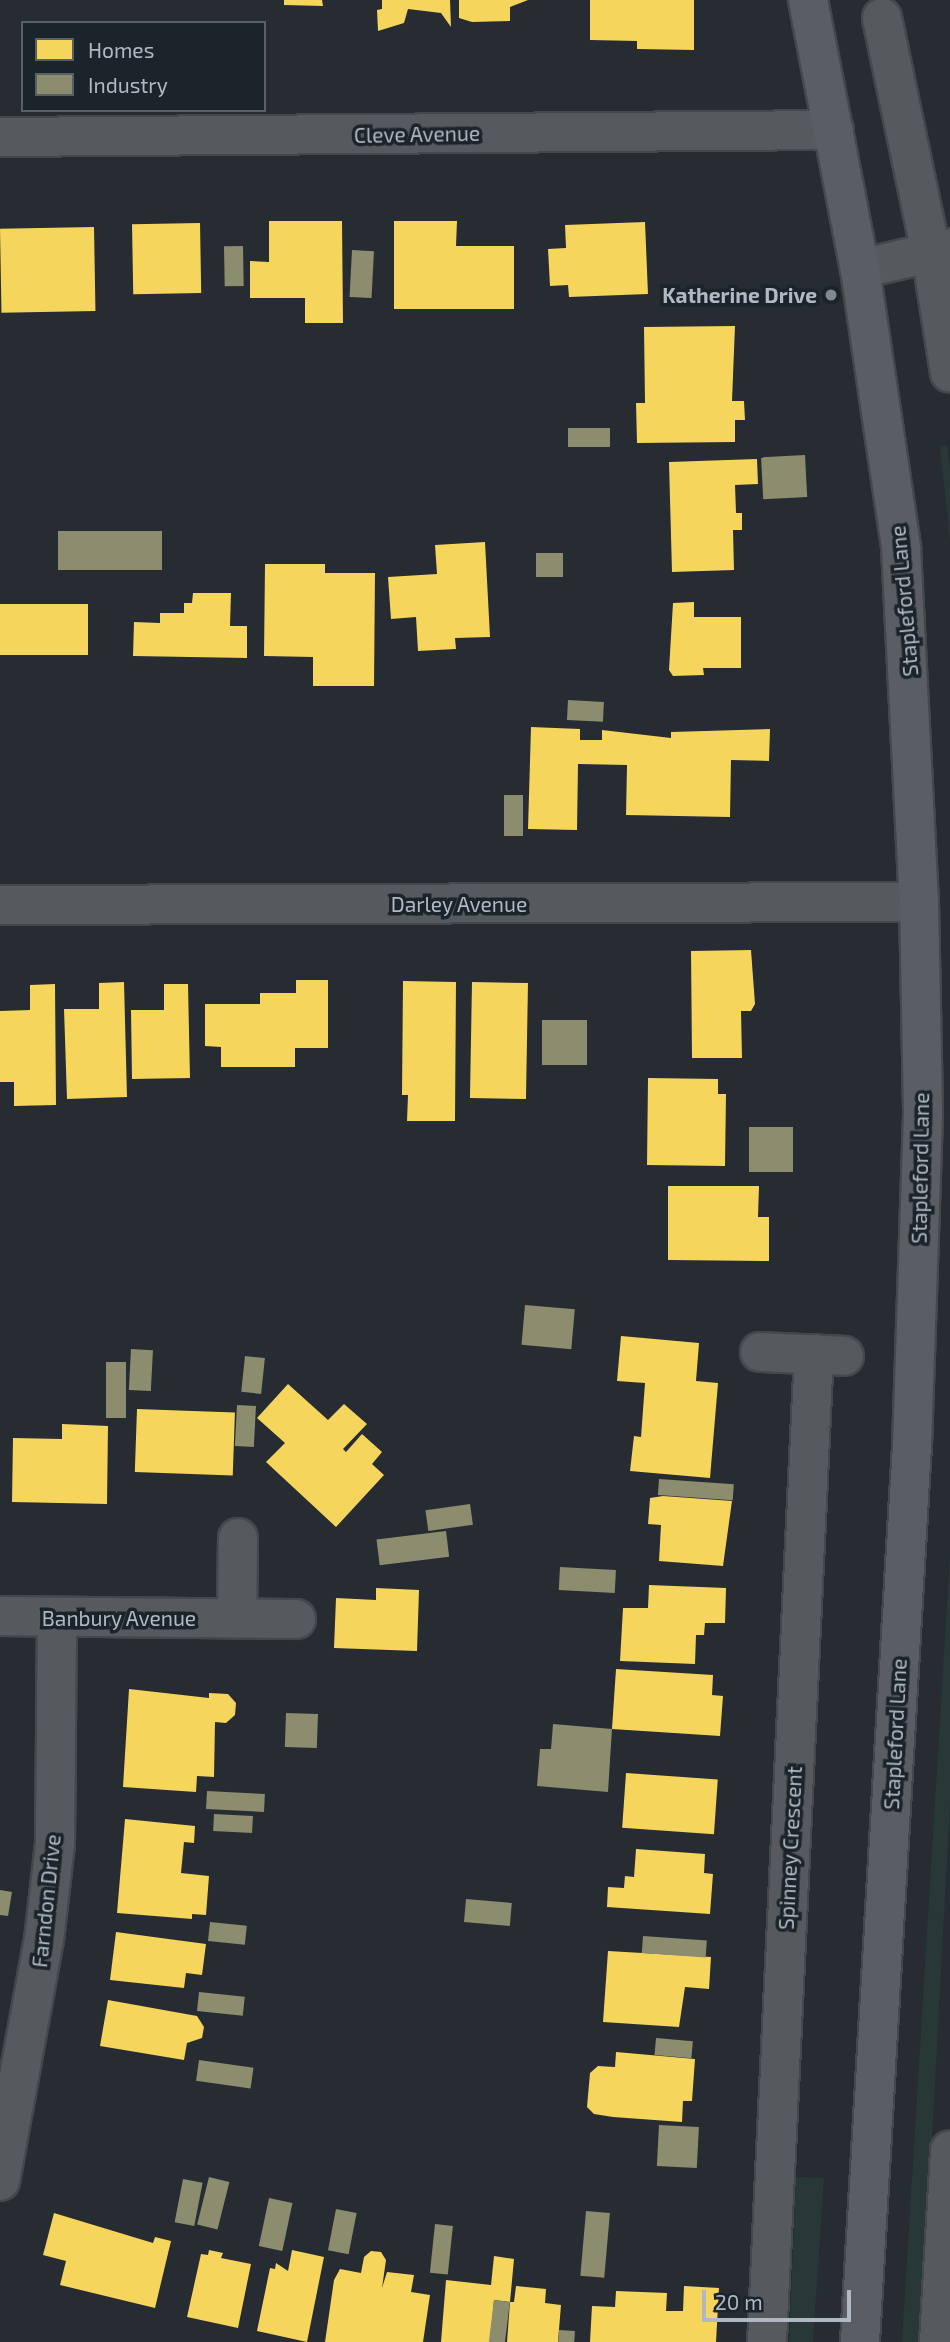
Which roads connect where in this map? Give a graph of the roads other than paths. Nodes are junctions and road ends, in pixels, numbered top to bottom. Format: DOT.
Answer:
graph roads {
  1 [pos="808,0"];
  2 [pos="882,18"];
  3 [pos="834,130"];
  4 [pos="0,137"];
  5 [pos="940,251"];
  6 [pos="860,269"];
  7 [pos="950,373"];
  8 [pos="919,902"];
  9 [pos="0,905"];
  10 [pos="760,1352"];
  11 [pos="238,1538"];
  12 [pos="0,1616"];
  13 [pos="57,1618"];
  14 [pos="237,1618"];
  15 [pos="296,1619"];
  16 [pos="950,2150"];
  17 [pos="0,2181"];
  18 [pos="767,2342"];
  19 [pos="860,2342"];
  20 [pos="939,2342"];
  1 -- 3 [label="main road, Stapleford Lane"];
  2 -- 5 [label="street"];
  3 -- 4 [label="street, Cleve Avenue"];
  3 -- 6 [label="main road, Stapleford Lane"];
  5 -- 6 [label="street"];
  5 -- 7 [label="street"];
  6 -- 8 [label="main road, Stapleford Lane"];
  8 -- 9 [label="street, Darley Avenue"];
  8 -- 19 [label="main road, Stapleford Lane"];
  10 -- 18 [label="street, Spinney Crescent"];
  11 -- 14 [label="street"];
  12 -- 13 [label="street, Banbury Avenue"];
  13 -- 14 [label="street, Banbury Avenue"];
  13 -- 17 [label="street, Farndon Drive"];
  14 -- 15 [label="street, Banbury Avenue"];
  16 -- 20 [label="street"];
}
